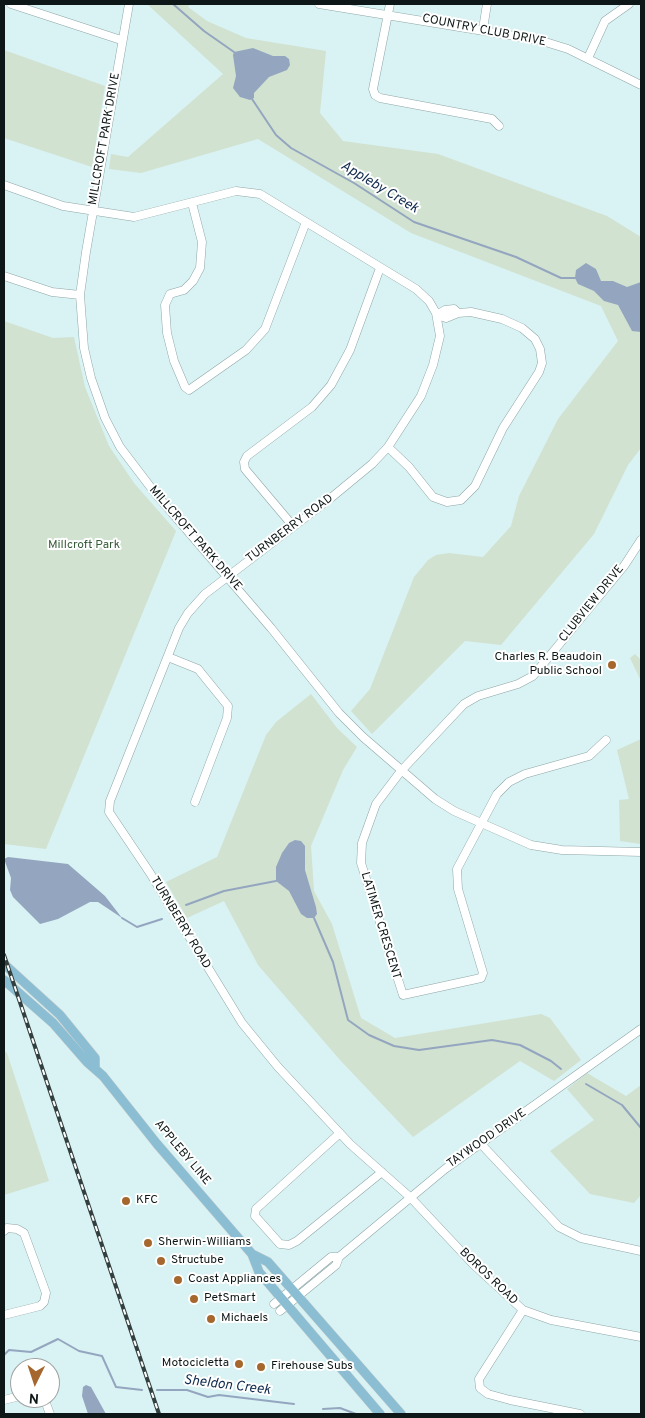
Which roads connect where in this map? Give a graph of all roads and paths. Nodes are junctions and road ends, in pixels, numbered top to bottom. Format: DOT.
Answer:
graph roads {
  1 [pos="11,4"];
  2 [pos="129,4"];
  3 [pos="319,4"];
  4 [pos="390,4"];
  5 [pos="487,4"];
  6 [pos="629,4"];
  7 [pos="388,14"];
  8 [pos="483,29"];
  9 [pos="121,40"];
  10 [pos="588,58"];
  11 [pos="641,85"];
  12 [pos="499,126"];
  13 [pos="4,185"];
  14 [pos="192,203"];
  15 [pos="93,210"];
  16 [pos="306,222"];
  17 [pos="380,268"];
  18 [pos="4,276"];
  19 [pos="80,294"];
  20 [pos="437,315"];
  21 [pos="388,447"];
  22 [pos="293,526"];
  23 [pos="641,540"];
  24 [pos="227,577"];
  25 [pos="168,657"];
  26 [pos="606,740"];
  27 [pos="401,771"];
  28 [pos="195,802"];
  29 [pos="482,822"];
  30 [pos="641,852"];
  31 [pos="4,964"];
  32 [pos="4,980"];
  33 [pos="641,1029"];
  34 [pos="95,1067"];
  35 [pos="340,1133"];
  36 [pos="481,1144"];
  37 [pos="382,1172"];
  38 [pos="411,1198"];
  39 [pos="4,1231"];
  40 [pos="641,1251"];
  41 [pos="252,1254"];
  42 [pos="295,1294"];
  43 [pos="285,1301"];
  44 [pos="274,1304"];
  45 [pos="523,1310"];
  46 [pos="280,1311"];
  47 [pos="4,1315"];
  48 [pos="641,1337"];
  49 [pos="380,1414"];
  50 [pos="401,1414"];
  51 [pos="580,1414"];
  1 -- 9 [label="street"];
  2 -- 9 [label="street, MILLCROFT PARK DRIVE"];
  3 -- 7 [label="street, COUNTRY CLUB DRIVE"];
  4 -- 7 [label="street"];
  5 -- 8 [label="street"];
  6 -- 10 [label="street"];
  7 -- 8 [label="street, COUNTRY CLUB DRIVE"];
  7 -- 12 [label="street"];
  8 -- 10 [label="street, COUNTRY CLUB DRIVE"];
  9 -- 15 [label="street, MILLCROFT PARK DRIVE"];
  10 -- 11 [label="street, COUNTRY CLUB DRIVE"];
  13 -- 15 [label="street"];
  14 -- 15 [label="street"];
  14 -- 16 [label="street"];
  14 -- 16 [label="street"];
  15 -- 19 [label="street, MILLCROFT PARK DRIVE"];
  16 -- 17 [label="street"];
  17 -- 20 [label="street"];
  17 -- 22 [label="street"];
  18 -- 19 [label="street"];
  19 -- 24 [label="street, MILLCROFT PARK DRIVE"];
  20 -- 21 [label="street, TURNBERRY ROAD"];
  20 -- 21 [label="street"];
  21 -- 22 [label="street, TURNBERRY ROAD"];
  22 -- 24 [label="street, TURNBERRY ROAD"];
  23 -- 27 [label="street, CLUBVIEW DRIVE"];
  24 -- 25 [label="street, TURNBERRY ROAD"];
  24 -- 27 [label="street, MILLCROFT PARK DRIVE"];
  25 -- 28 [label="street"];
  25 -- 35 [label="street, TURNBERRY ROAD"];
  26 -- 29 [label="street"];
  27 -- 29 [label="street, MILLCROFT PARK DRIVE"];
  27 -- 29 [label="street, LATIMER CRESCENT"];
  29 -- 30 [label="street, MILLCROFT PARK DRIVE"];
  31 -- 34 [label="main road, APPLEBY LINE"];
  32 -- 34 [label="main road, APPLEBY LINE"];
  33 -- 36 [label="street, TAYWOOD DRIVE"];
  34 -- 41 [label="main road, APPLEBY LINE"];
  35 -- 37 [label="street, TURNBERRY ROAD"];
  35 -- 37 [label="street"];
  36 -- 38 [label="street, TAYWOOD DRIVE"];
  36 -- 40 [label="street"];
  37 -- 38 [label="street, TURNBERRY ROAD"];
  38 -- 42 [label="street, TAYWOOD DRIVE"];
  38 -- 45 [label="street, BOROS ROAD"];
  39 -- 47 [label="street"];
  41 -- 42 [label="main road, APPLEBY LINE"];
  41 -- 43 [label="main road, APPLEBY LINE"];
  42 -- 43 [label="street, TAYWOOD DRIVE"];
  42 -- 50 [label="main road, APPLEBY LINE"];
  43 -- 44 [label="street, TAYWOOD DRIVE"];
  43 -- 46 [label="street, TAYWOOD DRIVE"];
  43 -- 49 [label="main road, APPLEBY LINE"];
  45 -- 48 [label="street, BOROS ROAD"];
  45 -- 51 [label="street"];
}
